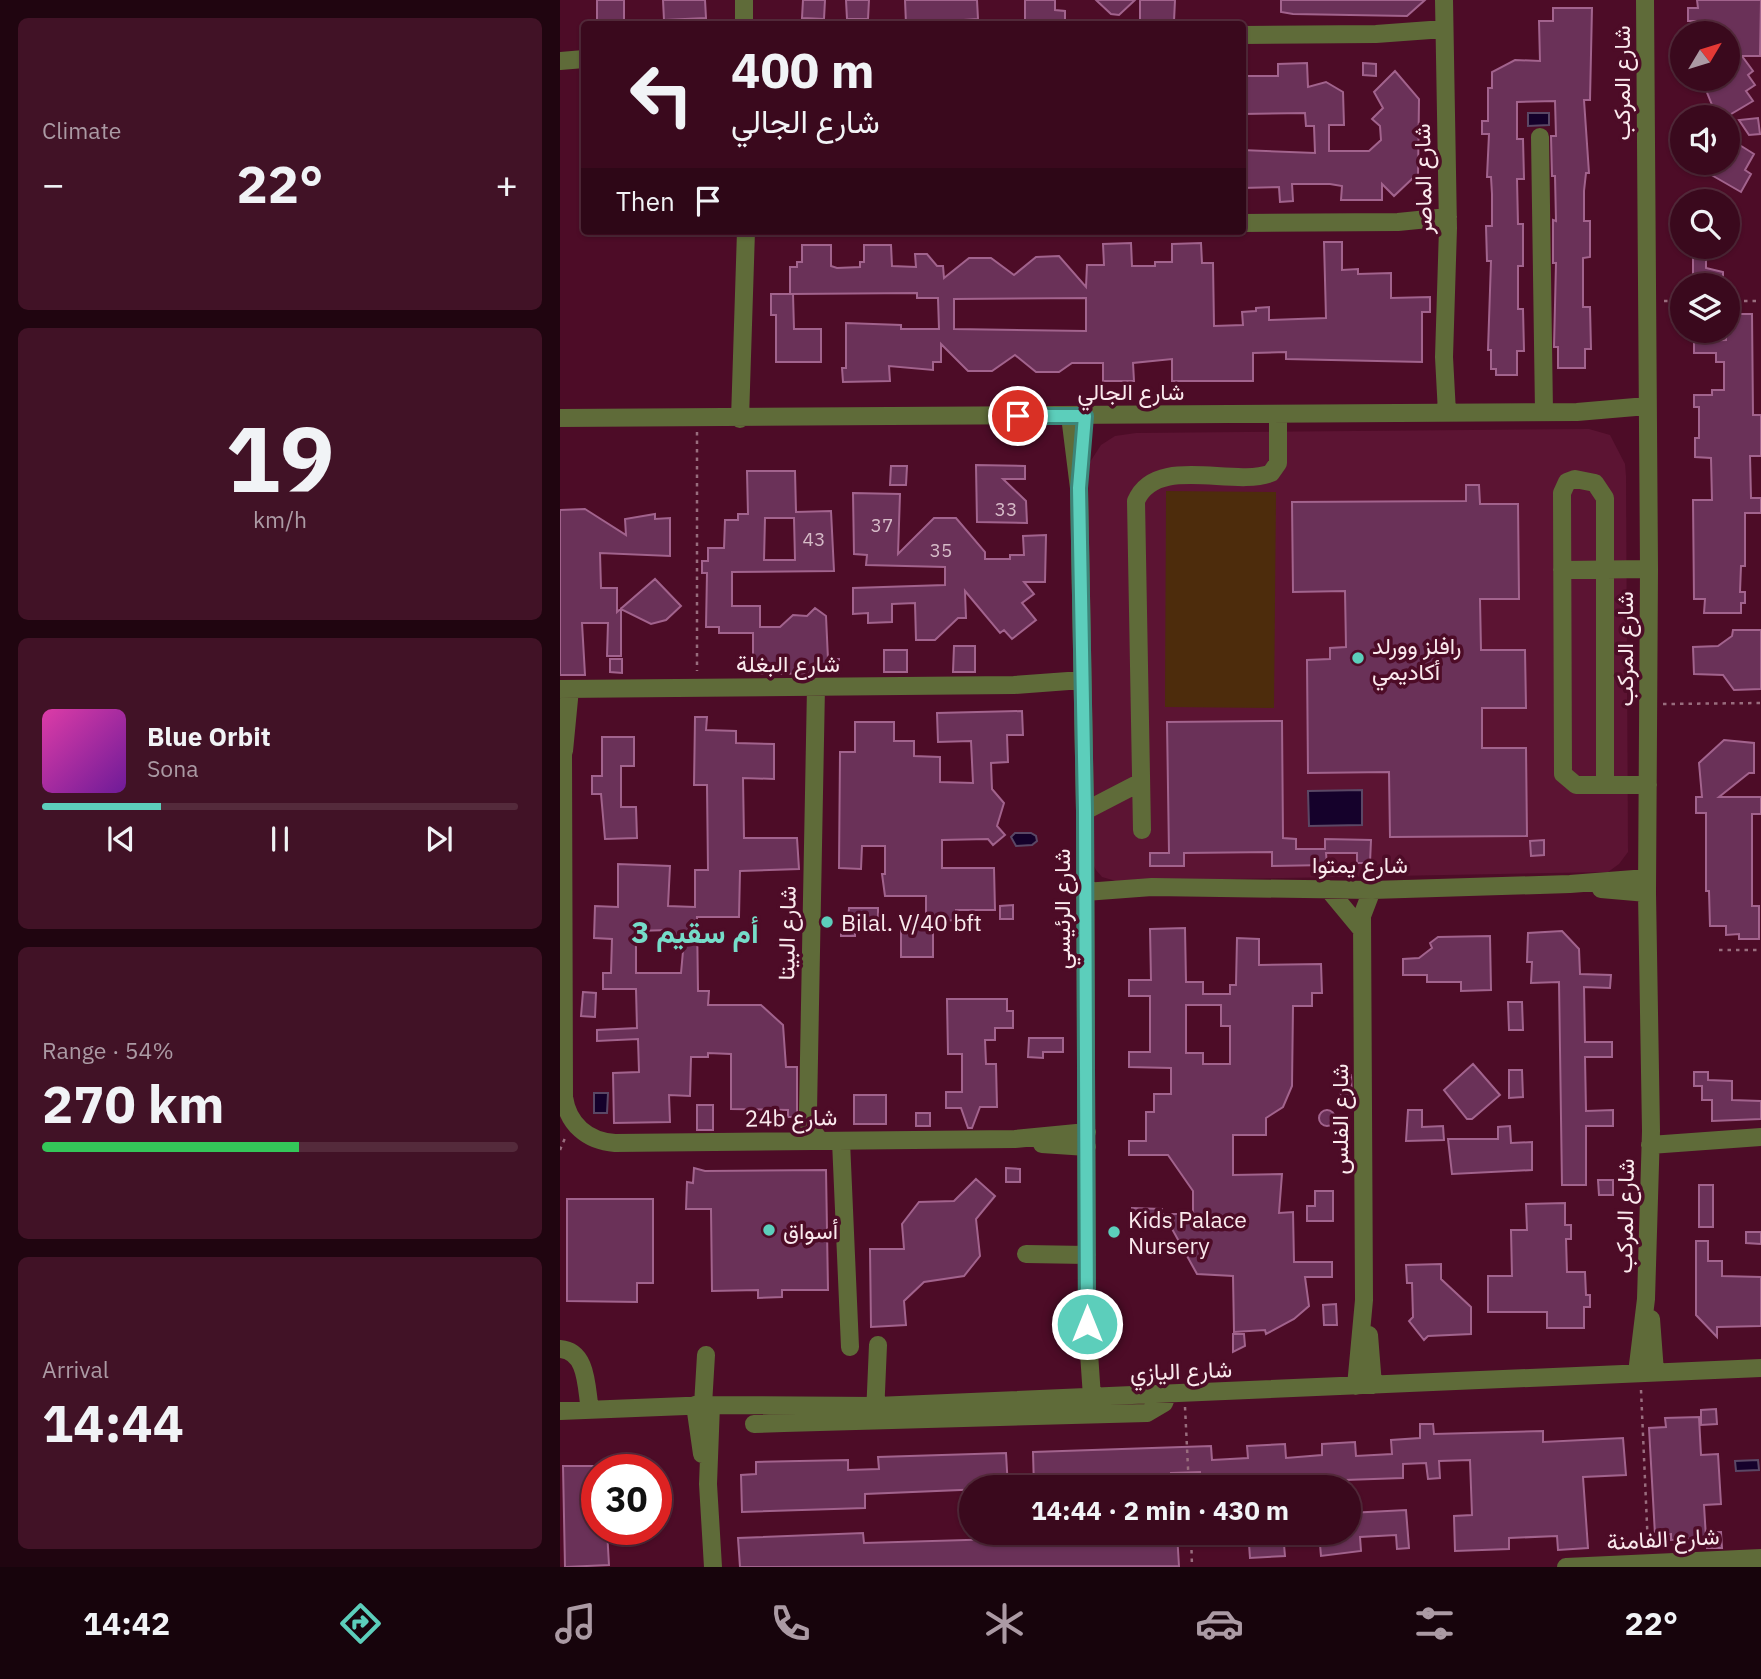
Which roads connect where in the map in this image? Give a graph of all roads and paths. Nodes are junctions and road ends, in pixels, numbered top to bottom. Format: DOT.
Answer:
graph roads {
  1 [pos="744,0"];
  2 [pos="1444,0"];
  3 [pos="1645,0"];
  4 [pos="744,21"];
  5 [pos="1246,35"];
  6 [pos="1444,36"];
  7 [pos="581,60"];
  8 [pos="560,61"];
  9 [pos="1540,137"];
  10 [pos="1246,223"];
  11 [pos="1448,223"];
  12 [pos="746,235"];
  13 [pos="1740,301"];
  14 [pos="1761,301"];
  15 [pos="1544,412"];
  16 [pos="1441,413"];
  17 [pos="1278,414"];
  18 [pos="1647,414"];
  19 [pos="1078,416"];
  20 [pos="560,418"];
  21 [pos="698,419"];
  22 [pos="747,419"];
  23 [pos="1562,569"];
  24 [pos="1604,569"];
  25 [pos="1649,569"];
  26 [pos="810,687"];
  27 [pos="1082,687"];
  28 [pos="698,688"];
  29 [pos="565,689"];
  30 [pos="1761,703"];
  31 [pos="1649,704"];
  32 [pos="562,746"];
  33 [pos="1141,782"];
  34 [pos="1605,785"];
  35 [pos="1648,785"];
  36 [pos="1085,811"];
  37 [pos="1142,830"];
  38 [pos="1085,885"];
  39 [pos="1647,885"];
  40 [pos="1328,889"];
  41 [pos="1372,890"];
  42 [pos="1362,930"];
  43 [pos="1719,950"];
  44 [pos="1761,950"];
  45 [pos="563,1041"];
  46 [pos="808,1111"];
  47 [pos="1761,1137"];
  48 [pos="1650,1138"];
  49 [pos="1087,1140"];
  50 [pos="820,1141"];
  51 [pos="841,1141"];
  52 [pos="781,1142"];
  53 [pos="1026,1254"];
  54 [pos="1087,1255"];
  55 [pos="878,1345"];
  56 [pos="850,1347"];
  57 [pos="560,1349"];
  58 [pos="706,1355"];
  59 [pos="1761,1367"];
  60 [pos="1644,1372"];
  61 [pos="1365,1385"];
  62 [pos="1176,1395"];
  63 [pos="1087,1398"];
  64 [pos="703,1405"];
  65 [pos="1023,1408"];
  66 [pos="590,1410"];
  67 [pos="560,1411"];
  68 [pos="875,1414"];
  69 [pos="783,1415"];
  70 [pos="754,1424"];
  71 [pos="1187,1475"];
  72 [pos="1191,1545"];
  73 [pos="1761,1558"];
  74 [pos="1649,1563"];
  75 [pos="1704,1564"];
  76 [pos="713,1567"];
  77 [pos="1192,1567"];
  78 [pos="1566,1567"];
  1 -- 4 [label="street"];
  2 -- 6 [label="street, شارع الماصر"];
  3 -- 18 [label="street, شارع المركب"];
  5 -- 6 [label="street"];
  6 -- 11 [label="street, شارع الماصر"];
  7 -- 8 [label="street"];
  9 -- 15 [label="street"];
  10 -- 11 [label="street"];
  11 -- 16 [label="street, شارع الماصر"];
  12 -- 22 [label="street"];
  13 -- 14 [label="path"];
  15 -- 16 [label="street, شارع الجالي"];
  15 -- 18 [label="street, شارع الجالي"];
  16 -- 17 [label="street, شارع الجالي"];
  17 -- 19 [label="street, شارع الجالي"];
  17 -- 33 [label="street"];
  18 -- 25 [label="street, شارع المركب"];
  19 -- 22 [label="street, شارع الجالي"];
  19 -- 27 [label="street, شارع الرئيسي"];
  20 -- 21 [label="street, شارع الجالي"];
  21 -- 22 [label="street, شارع الجالي"];
  21 -- 28 [label="path"];
  23 -- 24 [label="street"];
  23 -- 24 [label="street"];
  23 -- 34 [label="street"];
  24 -- 25 [label="street"];
  24 -- 34 [label="street"];
  25 -- 31 [label="street, شارع المركب"];
  26 -- 27 [label="street, شارع البغلة"];
  26 -- 28 [label="street, شارع البغلة"];
  26 -- 46 [label="street, شارع البيتا"];
  27 -- 36 [label="street, شارع الرئيسي"];
  28 -- 29 [label="street, شارع البغلة"];
  29 -- 32 [label="street"];
  30 -- 31 [label="path"];
  31 -- 35 [label="street, شارع المركب"];
  32 -- 45 [label="street"];
  33 -- 36 [label="street"];
  33 -- 37 [label="street"];
  34 -- 35 [label="street"];
  35 -- 39 [label="street, شارع المركب"];
  36 -- 38 [label="street, شارع الرئيسي"];
  38 -- 40 [label="street, شارع يمتوا"];
  38 -- 49 [label="street, شارع الرئيسي"];
  39 -- 41 [label="street, شارع يمتوا"];
  39 -- 48 [label="street, شارع المركب"];
  40 -- 41 [label="street, شارع يمتوا"];
  40 -- 42 [label="street"];
  41 -- 42 [label="street, شارع الفلس"];
  42 -- 61 [label="street, شارع الفلس"];
  43 -- 44 [label="path"];
  45 -- 52 [label="street, 24b شارع"];
  46 -- 50 [label="street, شارع البيتا"];
  46 -- 52 [label="street"];
  47 -- 48 [label="street"];
  48 -- 60 [label="street, شارع المركب"];
  49 -- 51 [label="street, 24b شارع"];
  49 -- 54 [label="street, شارع الرئيسي"];
  50 -- 51 [label="street, 24b شارع"];
  50 -- 52 [label="street, 24b شارع"];
  51 -- 56 [label="street"];
  53 -- 54 [label="street"];
  54 -- 63 [label="street, شارع الرئيسي"];
  55 -- 68 [label="street"];
  57 -- 66 [label="street"];
  58 -- 64 [label="street"];
  59 -- 60 [label="street, شارع اليازي"];
  60 -- 61 [label="street, شارع اليازي"];
  60 -- 74 [label="path"];
  61 -- 62 [label="street, شارع اليازي"];
  62 -- 63 [label="street, شارع اليازي"];
  62 -- 65 [label="street"];
  62 -- 71 [label="path"];
  63 -- 65 [label="street, شارع اليازي"];
  64 -- 66 [label="street, شارع اليازي"];
  64 -- 69 [label="street, شارع اليازي"];
  64 -- 76 [label="street"];
  65 -- 68 [label="street, شارع اليازي"];
  66 -- 67 [label="street, شارع اليازي"];
  68 -- 69 [label="street, شارع اليازي"];
  69 -- 70 [label="street"];
  72 -- 77 [label="path"];
  73 -- 75 [label="street, شارع الفامنة"];
  74 -- 75 [label="street, شارع الفامنة"];
  74 -- 78 [label="street, شارع الفامنة"];
}
